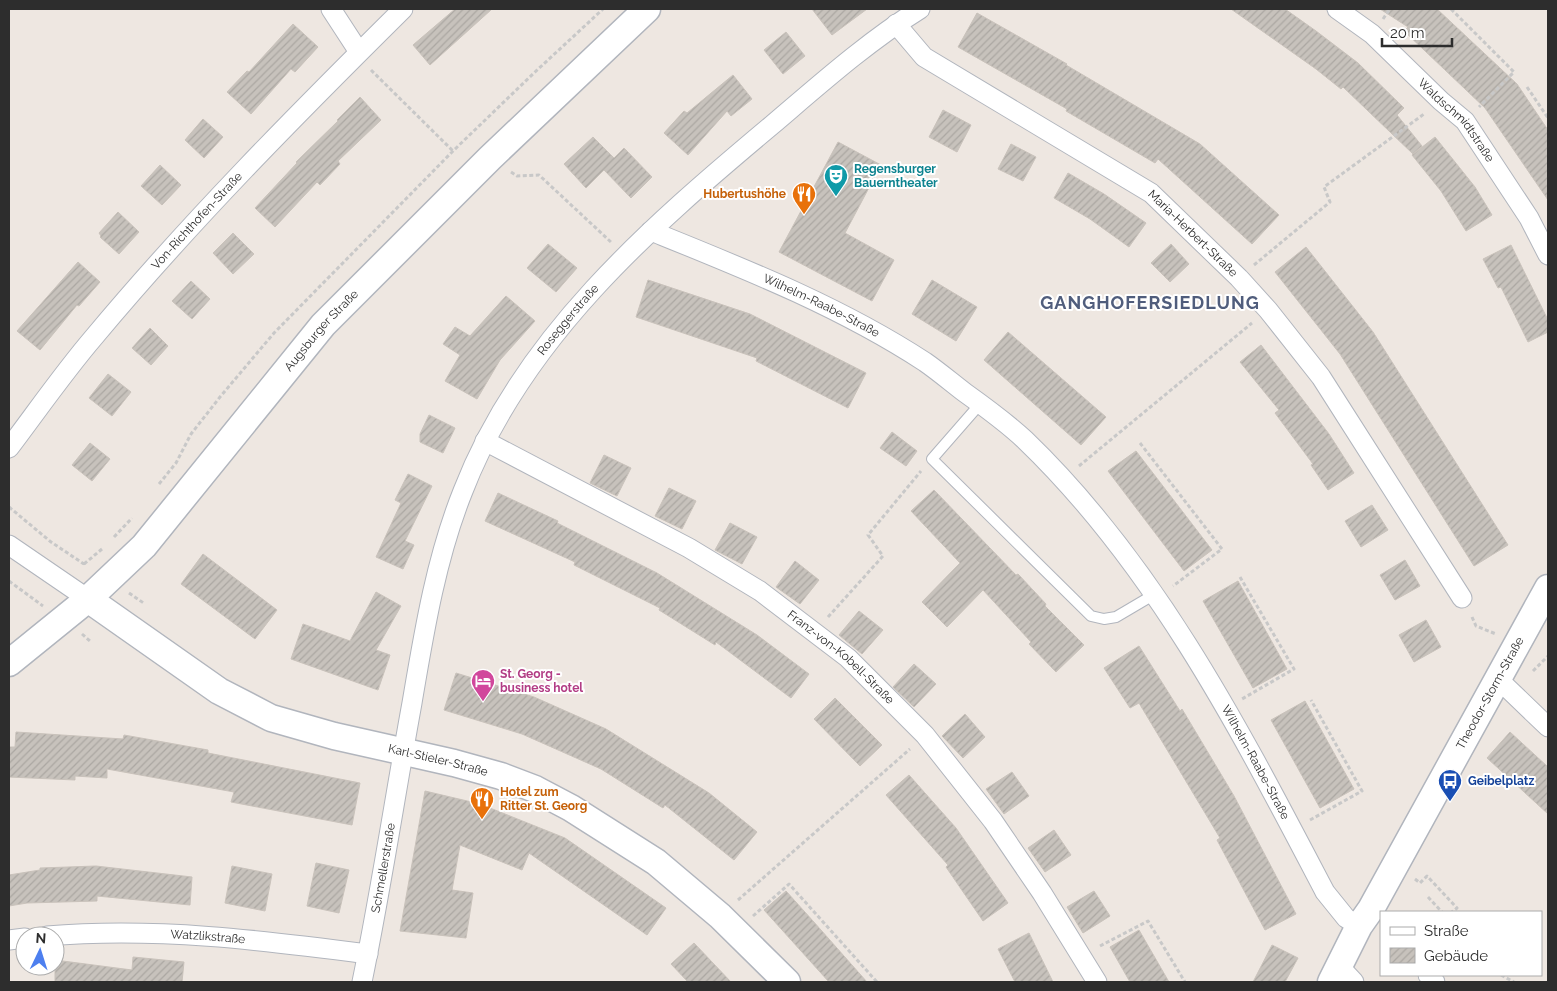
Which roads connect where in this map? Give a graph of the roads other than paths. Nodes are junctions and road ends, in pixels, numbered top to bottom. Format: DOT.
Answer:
graph roads {
  1 [pos="331,9"];
  2 [pos="403,9"];
  3 [pos="647,9"];
  4 [pos="920,9"];
  5 [pos="1337,9"];
  6 [pos="896,24"];
  7 [pos="359,52"];
  8 [pos="651,231"];
  9 [pos="1548,255"];
  10 [pos="980,404"];
  11 [pos="485,441"];
  12 [pos="9,448"];
  13 [pos="9,546"];
  14 [pos="1548,588"];
  15 [pos="1156,596"];
  16 [pos="1462,598"];
  17 [pos="88,599"];
  18 [pos="9,662"];
  19 [pos="1498,679"];
  20 [pos="1548,727"];
  21 [pos="403,752"];
  22 [pos="1370,919"];
  23 [pos="65,934"];
  24 [pos="368,954"];
  25 [pos="1341,977"];
  26 [pos="362,982"];
  27 [pos="787,982"];
  28 [pos="1098,982"];
  1 -- 7 [label="street"];
  2 -- 7 [label="street, Von-Richthofen-Straße"];
  3 -- 17 [label="street, Augsburger Straße"];
  4 -- 6 [label="street, Roseggerstraße"];
  5 -- 9 [label="street, Waldschmidtstraße"];
  6 -- 8 [label="street, Roseggerstraße"];
  6 -- 16 [label="street, Maria-Herbert-Straße"];
  7 -- 12 [label="street, Von-Richthofen-Straße"];
  8 -- 10 [label="street, Wilhelm-Raabe-Straße"];
  8 -- 11 [label="street, Roseggerstraße"];
  10 -- 15 [label="street, Wilhelm-Raabe-Straße"];
  10 -- 15 [label="lane"];
  11 -- 21 [label="street, Roseggerstraße"];
  11 -- 28 [label="street, Franz-von-Kobell-Straße"];
  13 -- 17 [label="street"];
  14 -- 19 [label="street, Theodor-Storm-Straße"];
  15 -- 22 [label="street, Wilhelm-Raabe-Straße"];
  17 -- 18 [label="street, Augsburger Straße"];
  17 -- 21 [label="street, Karl-Stieler-Straße"];
  19 -- 20 [label="street"];
  19 -- 22 [label="street, Theodor-Storm-Straße"];
  21 -- 24 [label="street, Schmellerstraße"];
  21 -- 27 [label="street, Karl-Stieler-Straße"];
  22 -- 25 [label="street, Theodor-Storm-Straße"];
  23 -- 24 [label="street, Watzlikstraße"];
  24 -- 26 [label="street, Schmellerstraße"];
}
